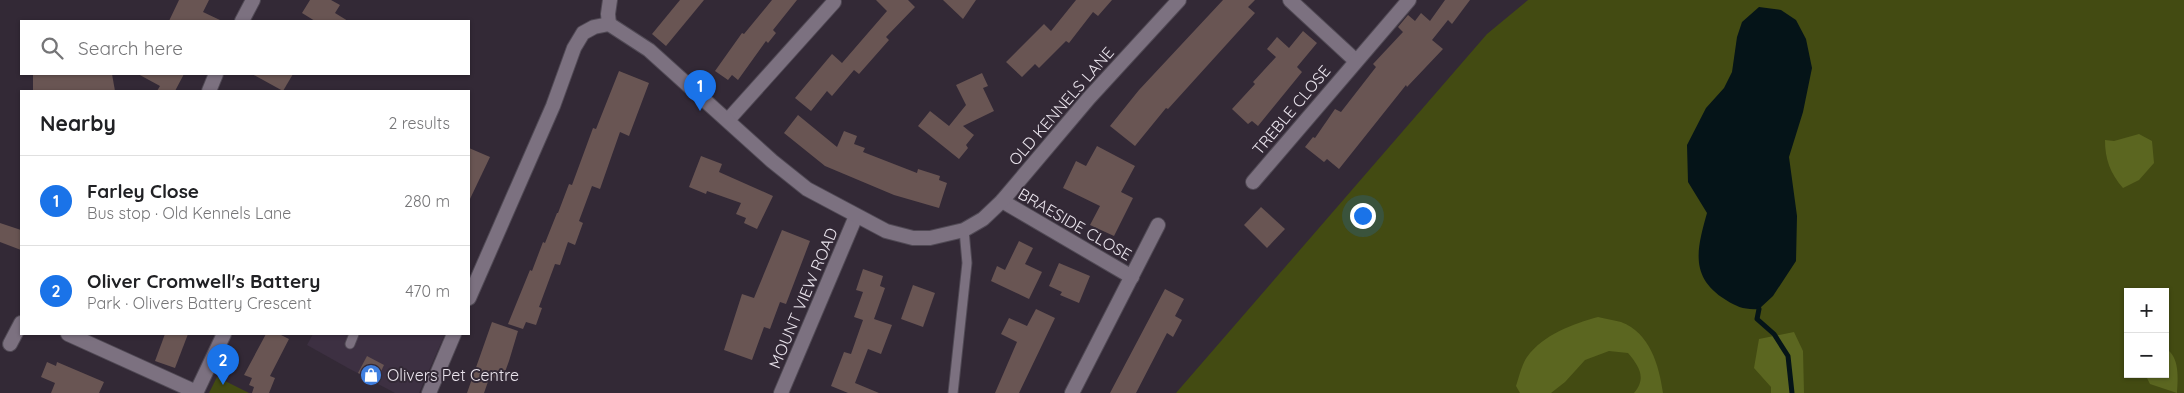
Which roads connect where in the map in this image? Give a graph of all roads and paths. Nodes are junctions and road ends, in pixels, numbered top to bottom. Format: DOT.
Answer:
graph roads {
  1 [pos="253,0"];
  2 [pos="610,0"];
  3 [pos="1179,0"];
  4 [pos="1290,0"];
  5 [pos="1408,0"];
  6 [pos="834,2"];
  7 [pos="243,20"];
  8 [pos="609,24"];
  9 [pos="1356,60"];
  10 [pos="216,75"];
  11 [pos="209,90"];
  12 [pos="728,120"];
  13 [pos="1253,182"];
  14 [pos="1002,201"];
  15 [pos="856,216"];
  16 [pos="1158,225"];
  17 [pos="964,230"];
  18 [pos="1132,277"];
  19 [pos="470,296"];
  20 [pos="20,325"];
  21 [pos="70,335"];
  22 [pos="224,335"];
  23 [pos="354,335"];
  24 [pos="454,335"];
  25 [pos="10,344"];
  26 [pos="350,344"];
  27 [pos="196,393"];
  28 [pos="429,393"];
  29 [pos="781,393"];
  30 [pos="953,393"];
  31 [pos="1072,393"];
  1 -- 7 [label="street"];
  2 -- 8 [label="street"];
  3 -- 14 [label="street, OLD KENNELS LANE"];
  4 -- 9 [label="street"];
  5 -- 9 [label="street, TREBLE CLOSE"];
  6 -- 12 [label="street"];
  8 -- 12 [label="street, OLD KENNELS LANE"];
  8 -- 19 [label="street"];
  9 -- 13 [label="street, TREBLE CLOSE"];
  10 -- 11 [label="street"];
  12 -- 15 [label="street, OLD KENNELS LANE"];
  14 -- 17 [label="street, OLD KENNELS LANE"];
  14 -- 18 [label="street, BRAESIDE CLOSE"];
  15 -- 17 [label="street, OLD KENNELS LANE"];
  15 -- 29 [label="street, MOUNT VIEW ROAD"];
  16 -- 18 [label="street, BRAESIDE CLOSE"];
  17 -- 30 [label="lane"];
  18 -- 31 [label="street, BRAESIDE CLOSE"];
  20 -- 25 [label="street"];
  21 -- 27 [label="street"];
  22 -- 27 [label="street"];
  23 -- 26 [label="lane"];
  24 -- 28 [label="street"];
}
